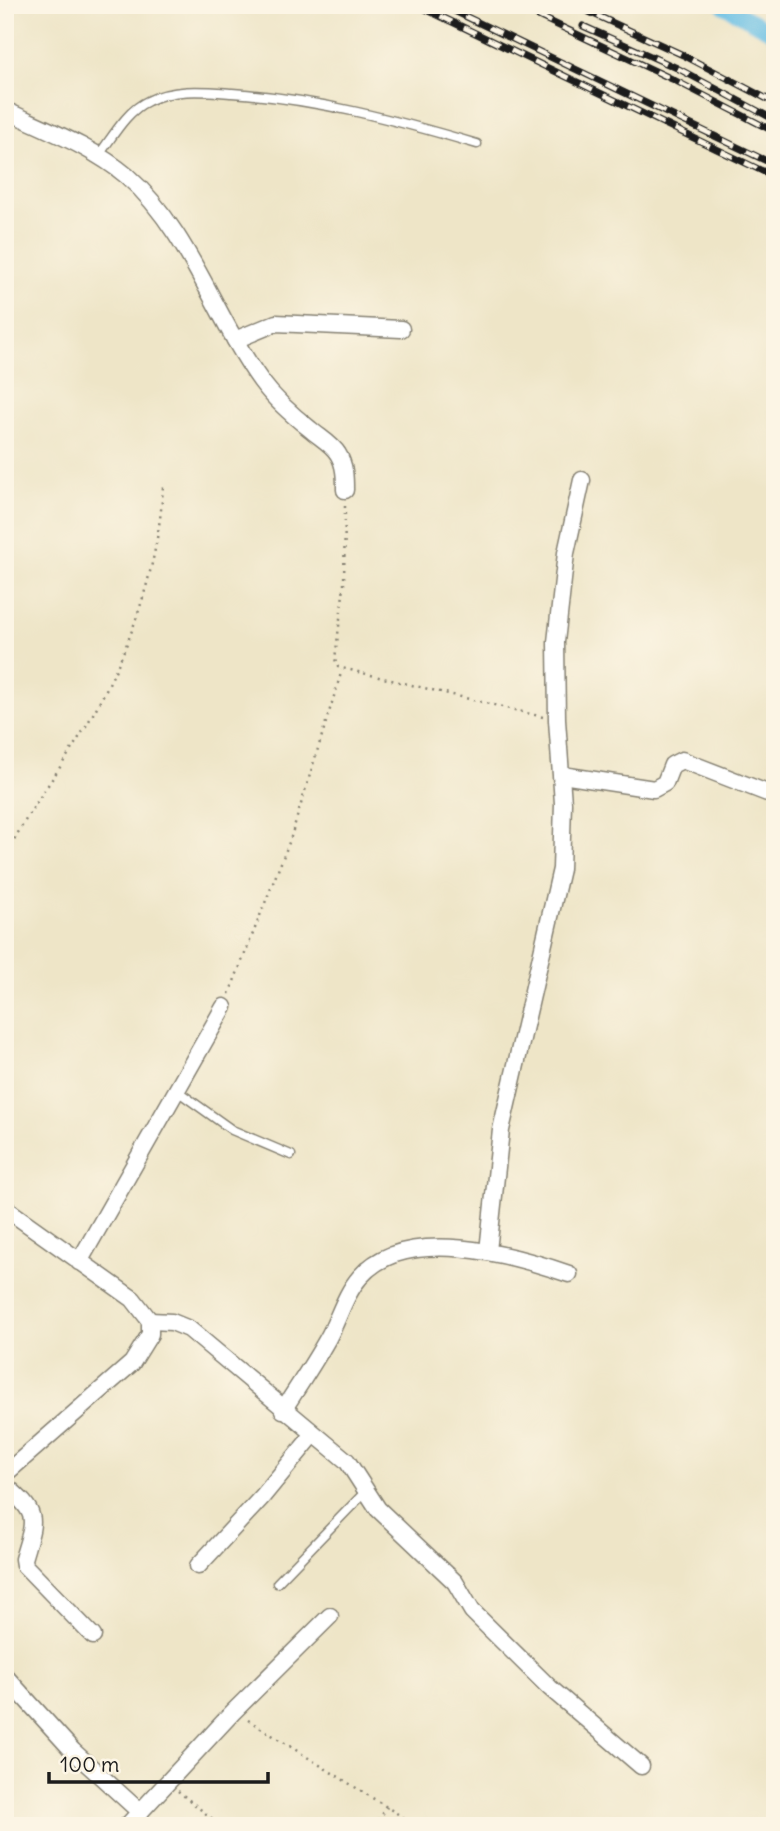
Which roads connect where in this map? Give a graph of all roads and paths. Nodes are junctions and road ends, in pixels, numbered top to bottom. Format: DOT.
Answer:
graph roads {
  1 [pos="5,110"];
  2 [pos="477,144"];
  3 [pos="98,156"];
  4 [pos="401,329"];
  5 [pos="235,340"];
  6 [pos="582,480"];
  7 [pos="163,486"];
  8 [pos="345,490"];
  9 [pos="342,670"];
  10 [pos="557,720"];
  11 [pos="562,775"];
  12 [pos="775,796"];
  13 [pos="5,858"];
  14 [pos="224,1007"];
  15 [pos="176,1090"];
  16 [pos="291,1155"];
  17 [pos="5,1208"];
  18 [pos="488,1251"];
  19 [pos="79,1262"];
  20 [pos="569,1274"];
  21 [pos="150,1321"];
  22 [pos="283,1410"];
  23 [pos="313,1435"];
  24 [pos="5,1474"];
  25 [pos="5,1485"];
  26 [pos="366,1491"];
  27 [pos="198,1566"];
  28 [pos="277,1583"];
  29 [pos="330,1616"];
  30 [pos="93,1636"];
  31 [pos="5,1676"];
  32 [pos="233,1712"];
  33 [pos="641,1766"];
  34 [pos="167,1783"];
  35 [pos="387,1807"];
  36 [pos="140,1812"];
  37 [pos="127,1826"];
  38 [pos="221,1826"];
  39 [pos="375,1826"];
  40 [pos="417,1826"];
  1 -- 3 [label="street"];
  2 -- 3 [label="lane"];
  3 -- 5 [label="street"];
  4 -- 5 [label="street"];
  5 -- 8 [label="street"];
  6 -- 10 [label="street"];
  7 -- 13 [label="path"];
  8 -- 9 [label="path"];
  9 -- 10 [label="path"];
  9 -- 14 [label="path"];
  10 -- 11 [label="street"];
  11 -- 12 [label="street"];
  11 -- 18 [label="street"];
  14 -- 15 [label="street"];
  15 -- 16 [label="lane"];
  15 -- 19 [label="street"];
  17 -- 19 [label="street"];
  18 -- 20 [label="street"];
  18 -- 22 [label="street"];
  19 -- 21 [label="street"];
  21 -- 22 [label="street"];
  21 -- 24 [label="street"];
  22 -- 23 [label="street"];
  23 -- 26 [label="street"];
  23 -- 27 [label="street"];
  25 -- 30 [label="street"];
  26 -- 28 [label="lane"];
  26 -- 33 [label="street"];
  29 -- 32 [label="street"];
  31 -- 36 [label="street"];
  32 -- 34 [label="street"];
  32 -- 35 [label="path"];
  34 -- 36 [label="street"];
  34 -- 38 [label="path"];
  35 -- 39 [label="path"];
  35 -- 40 [label="path"];
  36 -- 37 [label="street"];
}
